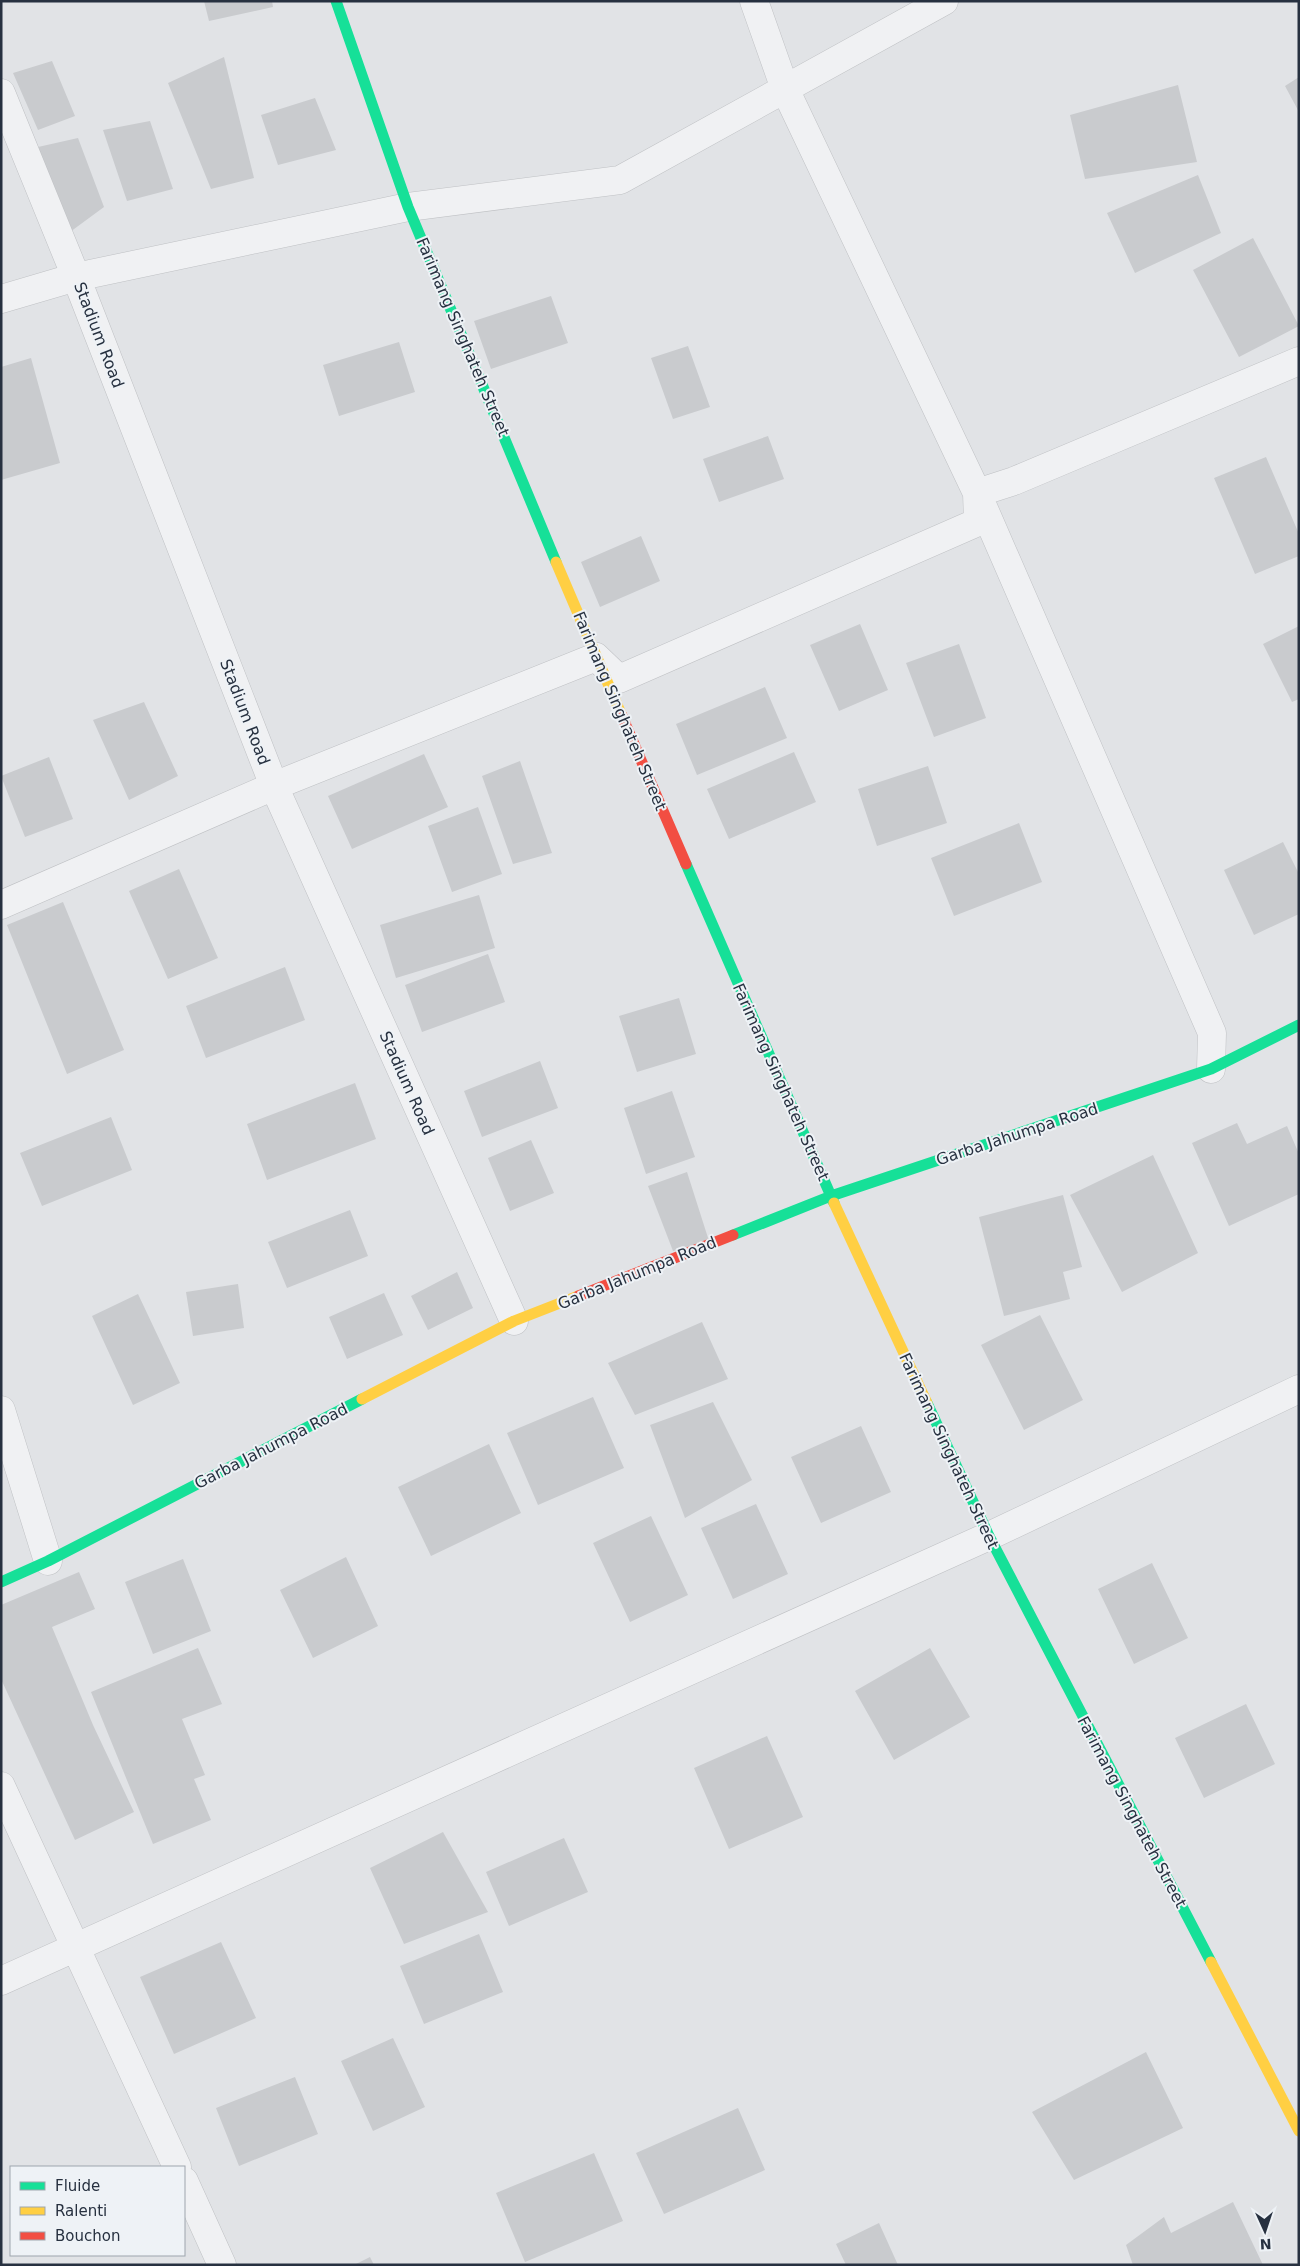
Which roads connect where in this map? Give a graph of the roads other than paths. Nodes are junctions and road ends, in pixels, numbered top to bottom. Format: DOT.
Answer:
graph roads {
  1 [pos="336,1"];
  2 [pos="754,1"];
  3 [pos="944,1"];
  4 [pos="785,89"];
  5 [pos="1,93"];
  6 [pos="408,207"];
  7 [pos="76,277"];
  8 [pos="1,299"];
  9 [pos="1299,361"];
  10 [pos="977,493"];
  11 [pos="596,657"];
  12 [pos="274,786"];
  13 [pos="1,905"];
  14 [pos="1299,1025"];
  15 [pos="1211,1069"];
  16 [pos="831,1196"];
  17 [pos="514,1321"];
  18 [pos="1299,1389"];
  19 [pos="1,1410"];
  20 [pos="988,1536"];
  21 [pos="48,1561"];
  22 [pos="1,1582"];
  23 [pos="1,1786"];
  24 [pos="77,1947"];
  25 [pos="1,1981"];
  26 [pos="1299,2131"];
  27 [pos="177,2166"];
  28 [pos="185,2184"];
  29 [pos="222,2265"];
  1 -- 6 [label="street, Farimang Singhateh Street"];
  2 -- 4 [label="street"];
  3 -- 4 [label="street"];
  4 -- 6 [label="street"];
  4 -- 10 [label="street"];
  5 -- 7 [label="street, Stadium Road"];
  6 -- 7 [label="street"];
  6 -- 11 [label="street, Farimang Singhateh Street"];
  7 -- 8 [label="street"];
  7 -- 12 [label="street, Stadium Road"];
  9 -- 10 [label="street"];
  10 -- 11 [label="street"];
  10 -- 15 [label="street"];
  11 -- 12 [label="street"];
  11 -- 16 [label="street, Farimang Singhateh Street"];
  12 -- 13 [label="street"];
  12 -- 17 [label="street, Stadium Road"];
  14 -- 15 [label="street, Garba Jahumpa Road"];
  15 -- 16 [label="street, Garba Jahumpa Road"];
  16 -- 17 [label="street, Garba Jahumpa Road"];
  16 -- 20 [label="street, Farimang Singhateh Street"];
  17 -- 21 [label="street, Garba Jahumpa Road"];
  18 -- 20 [label="street"];
  19 -- 21 [label="street"];
  20 -- 24 [label="street"];
  20 -- 26 [label="street, Farimang Singhateh Street"];
  21 -- 22 [label="street, Garba Jahumpa Road"];
  23 -- 24 [label="street"];
  24 -- 25 [label="street"];
  24 -- 27 [label="street"];
  28 -- 29 [label="street"];
}
